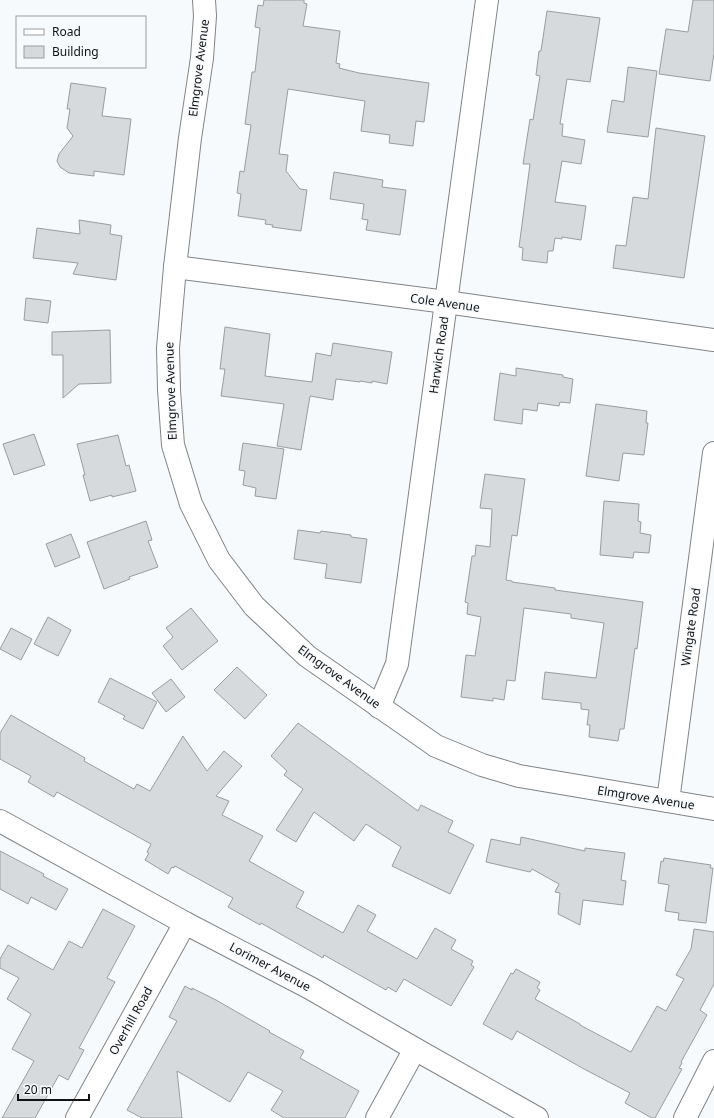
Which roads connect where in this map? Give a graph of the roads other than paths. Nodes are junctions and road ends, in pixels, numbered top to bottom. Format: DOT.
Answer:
graph roads {
  1 [pos="204,0"];
  2 [pos="488,0"];
  3 [pos="175,267"];
  4 [pos="446,302"];
  5 [pos="714,340"];
  6 [pos="714,453"];
  7 [pos="379,707"];
  8 [pos="668,801"];
  9 [pos="714,809"];
  10 [pos="0,821"];
  11 [pos="186,923"];
  12 [pos="415,1050"];
  13 [pos="714,1061"];
  14 [pos="77,1118"];
  15 [pos="377,1118"];
  16 [pos="537,1118"];
  17 [pos="685,1118"];
  1 -- 3 [label="street, Elmgrove Avenue"];
  2 -- 4 [label="street, Harwich Road"];
  3 -- 4 [label="street, Cole Avenue"];
  3 -- 7 [label="street, Elmgrove Avenue"];
  4 -- 5 [label="street, Cole Avenue"];
  4 -- 7 [label="street, Harwich Road"];
  6 -- 8 [label="street, Wingate Road"];
  7 -- 8 [label="street, Elmgrove Avenue"];
  8 -- 9 [label="street, Elmgrove Avenue"];
  10 -- 11 [label="street, Lorimer Avenue"];
  11 -- 12 [label="street, Lorimer Avenue"];
  11 -- 14 [label="street, Overhill Road"];
  12 -- 15 [label="street"];
  12 -- 16 [label="street, Lorimer Avenue"];
  13 -- 17 [label="street"];
}
